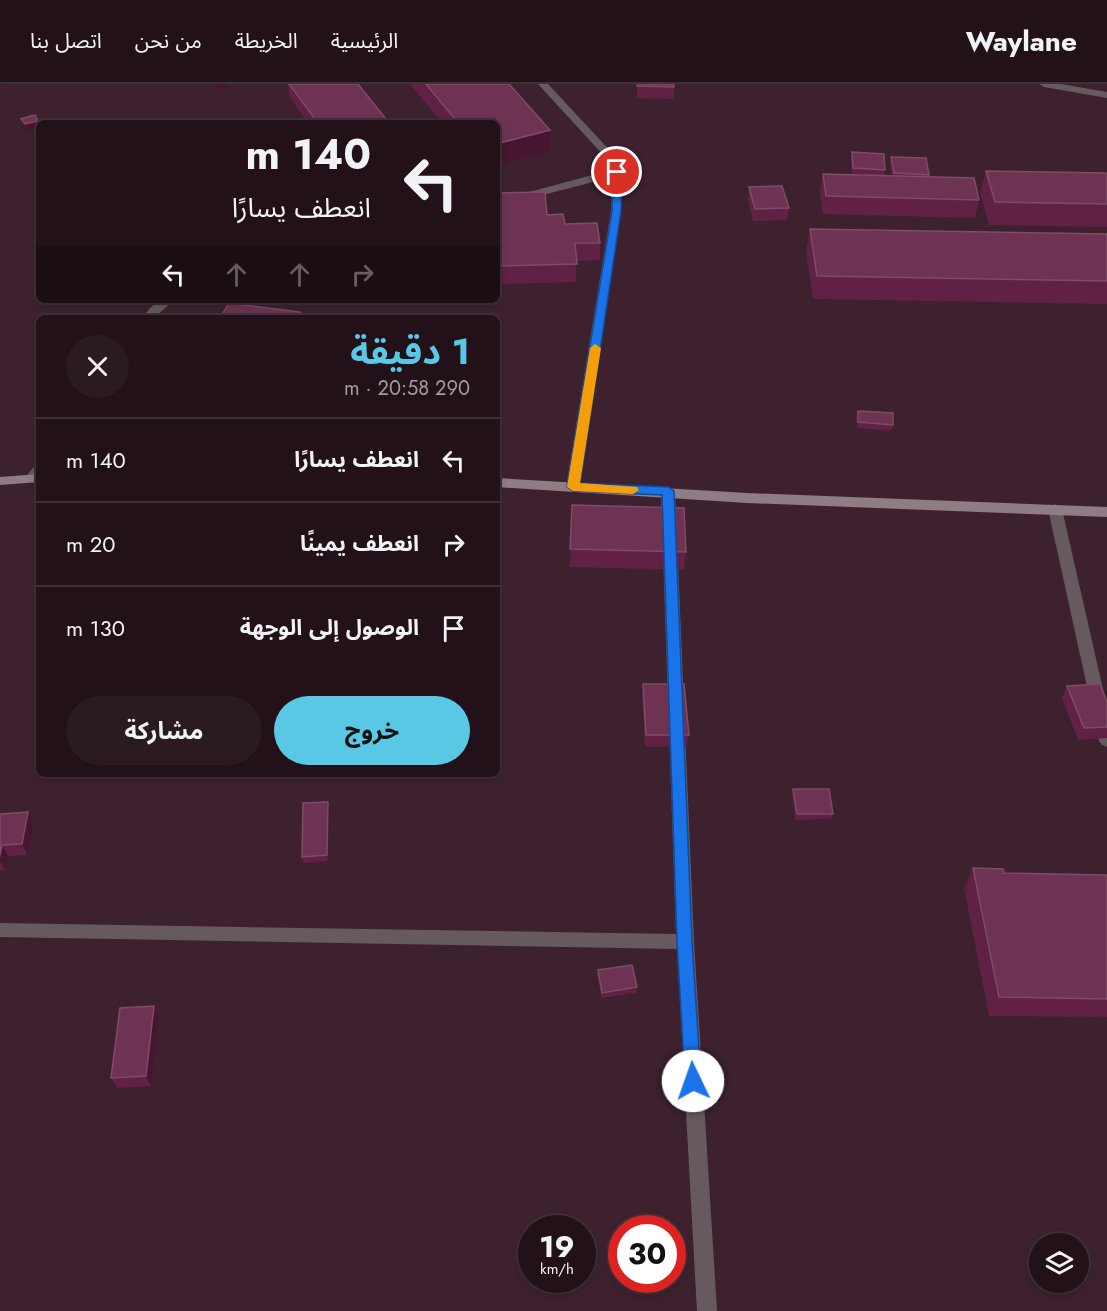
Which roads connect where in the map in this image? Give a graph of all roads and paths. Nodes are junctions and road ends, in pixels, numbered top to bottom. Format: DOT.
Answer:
graph roads {
  1 [pos="543,84"];
  2 [pos="1044,84"];
  3 [pos="1107,95"];
  4 [pos="617,172"];
  5 [pos="500,203"];
  6 [pos="164,303"];
  7 [pos="150,315"];
  8 [pos="36,475"];
  9 [pos="0,482"];
  10 [pos="500,482"];
  11 [pos="573,487"];
  12 [pos="668,491"];
  13 [pos="1055,509"];
  14 [pos="1107,512"];
  15 [pos="1107,741"];
  16 [pos="0,930"];
  17 [pos="685,942"];
  18 [pos="707,1311"];
  1 -- 4 [label="street"];
  2 -- 3 [label="street"];
  4 -- 5 [label="street"];
  4 -- 11 [label="street"];
  6 -- 7 [label="street"];
  8 -- 9 [label="main road"];
  10 -- 11 [label="main road"];
  11 -- 12 [label="main road"];
  12 -- 13 [label="main road"];
  12 -- 17 [label="street"];
  13 -- 14 [label="main road"];
  13 -- 15 [label="street"];
  16 -- 17 [label="street"];
  17 -- 18 [label="street"];
}
